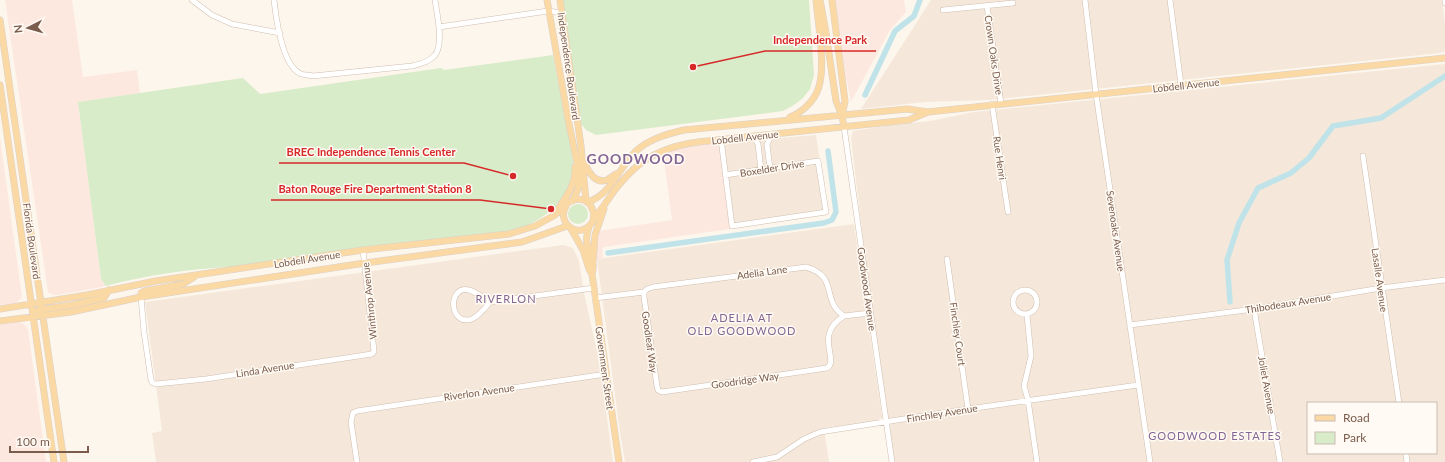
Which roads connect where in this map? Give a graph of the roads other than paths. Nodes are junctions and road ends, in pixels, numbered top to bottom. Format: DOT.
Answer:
graph roads {
  1 [pos="192,0"];
  2 [pos="274,0"];
  3 [pos="435,0"];
  4 [pos="547,0"];
  5 [pos="560,0"];
  6 [pos="816,0"];
  7 [pos="820,0"];
  8 [pos="832,0"];
  9 [pos="1085,0"];
  10 [pos="1170,0"];
  11 [pos="1013,3"];
  12 [pos="987,6"];
  13 [pos="943,10"];
  14 [pos="548,11"];
  15 [pos="562,13"];
  16 [pos="0,20"];
  17 [pos="439,27"];
  18 [pos="280,33"];
  19 [pos="826,33"];
  20 [pos="2,49"];
  21 [pos="840,58"];
  22 [pos="1445,58"];
  23 [pos="0,85"];
  24 [pos="1181,85"];
  25 [pos="1096,94"];
  26 [pos="992,104"];
  27 [pos="1001,104"];
  28 [pos="928,112"];
  29 [pos="842,116"];
  30 [pos="784,120"];
  31 [pos="844,127"];
  32 [pos="697,129"];
  33 [pos="772,134"];
  34 [pos="753,136"];
  35 [pos="721,139"];
  36 [pos="698,142"];
  37 [pos="637,150"];
  38 [pos="574,153"];
  39 [pos="1364,156"];
  40 [pos="582,157"];
  41 [pos="643,160"];
  42 [pos="12,165"];
  43 [pos="21,165"];
  44 [pos="770,169"];
  45 [pos="761,170"];
  46 [pos="618,173"];
  47 [pos="725,175"];
  48 [pos="573,200"];
  49 [pos="587,202"];
  50 [pos="605,203"];
  51 [pos="567,204"];
  52 [pos="1008,212"];
  53 [pos="555,214"];
  54 [pos="593,221"];
  55 [pos="569,227"];
  56 [pos="589,227"];
  57 [pos="557,230"];
  58 [pos="576,238"];
  59 [pos="363,250"];
  60 [pos="947,259"];
  61 [pos="593,262"];
  62 [pos="365,263"];
  63 [pos="592,274"];
  64 [pos="195,276"];
  65 [pos="1445,280"];
  66 [pos="594,288"];
  67 [pos="1381,288"];
  68 [pos="110,290"];
  69 [pos="644,292"];
  70 [pos="141,297"];
  71 [pos="595,298"];
  72 [pos="40,302"];
  73 [pos="490,302"];
  74 [pos="31,304"];
  75 [pos="0,309"];
  76 [pos="1254,309"];
  77 [pos="42,313"];
  78 [pos="870,313"];
  79 [pos="33,314"];
  80 [pos="1027,315"];
  81 [pos="844,316"];
  82 [pos="0,321"];
  83 [pos="1130,325"];
  84 [pos="374,351"];
  85 [pos="606,374"];
  86 [pos="1138,385"];
  87 [pos="660,391"];
  88 [pos="1028,400"];
  89 [pos="1399,402"];
  90 [pos="968,409"];
  91 [pos="886,422"];
  92 [pos="62,453"];
  93 [pos="53,454"];
  94 [pos="54,462"];
  95 [pos="64,462"];
  96 [pos="357,462"];
  97 [pos="619,462"];
  98 [pos="752,462"];
  99 [pos="892,462"];
  100 [pos="1037,462"];
  101 [pos="1150,462"];
  102 [pos="1280,462"];
  1 -- 18 [label="street"];
  2 -- 18 [label="street"];
  3 -- 17 [label="street"];
  4 -- 14 [label="main road, Independence Boulevard"];
  5 -- 15 [label="main road, Independence Boulevard"];
  6 -- 30 [label="main road"];
  7 -- 19 [label="main road"];
  8 -- 21 [label="main road"];
  9 -- 25 [label="street, Sevenoaks Avenue"];
  10 -- 24 [label="street"];
  11 -- 12 [label="street"];
  12 -- 13 [label="street"];
  12 -- 27 [label="street, Crown Oaks Drive"];
  14 -- 15 [label="street"];
  14 -- 17 [label="street"];
  14 -- 38 [label="main road, Independence Boulevard"];
  15 -- 40 [label="main road, Independence Boulevard"];
  16 -- 20 [label="main road, Florida Boulevard"];
  17 -- 18 [label="street"];
  19 -- 21 [label="main road"];
  19 -- 29 [label="main road"];
  20 -- 43 [label="main road, Florida Boulevard"];
  21 -- 29 [label="main road"];
  22 -- 24 [label="main road, Lobdell Avenue"];
  23 -- 42 [label="main road, Florida Boulevard"];
  24 -- 25 [label="main road, Lobdell Avenue"];
  25 -- 27 [label="main road, Lobdell Avenue"];
  25 -- 83 [label="street, Sevenoaks Avenue"];
  26 -- 27 [label="main road, Lobdell Avenue"];
  26 -- 28 [label="main road, Lobdell Avenue"];
  26 -- 52 [label="street, Rue Henri"];
  28 -- 29 [label="main road, Lobdell Avenue"];
  28 -- 31 [label="main road, Lobdell Avenue"];
  29 -- 30 [label="main road, Lobdell Avenue"];
  29 -- 31 [label="main road, Goodwood Avenue"];
  30 -- 32 [label="main road, Lobdell Avenue"];
  31 -- 33 [label="main road, Lobdell Avenue"];
  31 -- 78 [label="street, Goodwood Avenue"];
  32 -- 36 [label="main road"];
  32 -- 37 [label="main road, Lobdell Avenue"];
  33 -- 34 [label="main road, Lobdell Avenue"];
  33 -- 44 [label="street"];
  34 -- 35 [label="main road, Lobdell Avenue"];
  34 -- 45 [label="street"];
  35 -- 36 [label="main road, Lobdell Avenue"];
  35 -- 47 [label="street"];
  36 -- 41 [label="main road, Lobdell Avenue"];
  37 -- 41 [label="main road"];
  37 -- 46 [label="main road, Lobdell Avenue"];
  38 -- 48 [label="main road"];
  38 -- 53 [label="main road"];
  39 -- 67 [label="street, Lasalle Avenue"];
  40 -- 46 [label="main road"];
  40 -- 49 [label="main road"];
  41 -- 50 [label="main road, Lobdell Avenue"];
  42 -- 43 [label="main road"];
  42 -- 74 [label="main road, Florida Boulevard"];
  43 -- 72 [label="main road, Florida Boulevard"];
  44 -- 45 [label="street, Boxelder Drive"];
  44 -- 47 [label="street, Boxelder Drive"];
  45 -- 47 [label="street, Boxelder Drive"];
  46 -- 49 [label="main road, Lobdell Avenue"];
  48 -- 49 [label="main road"];
  48 -- 51 [label="main road"];
  49 -- 54 [label="main road"];
  50 -- 54 [label="main road, Lobdell Avenue"];
  50 -- 61 [label="main road"];
  51 -- 53 [label="main road, Lobdell Avenue"];
  51 -- 55 [label="main road"];
  53 -- 59 [label="main road, Lobdell Avenue"];
  54 -- 56 [label="main road"];
  55 -- 56 [label="main road"];
  55 -- 57 [label="main road, Lobdell Avenue"];
  55 -- 58 [label="main road, Government Street"];
  56 -- 61 [label="main road, Government Street"];
  57 -- 58 [label="main road"];
  57 -- 62 [label="main road, Lobdell Avenue"];
  58 -- 63 [label="main road, Government Street"];
  59 -- 62 [label="street, Winthrop Avenue"];
  59 -- 64 [label="main road, Lobdell Avenue"];
  60 -- 90 [label="street, Finchley Court"];
  61 -- 63 [label="main road, Government Street"];
  62 -- 70 [label="main road, Lobdell Avenue"];
  62 -- 84 [label="street, Winthrop Avenue"];
  63 -- 66 [label="main road, Government Street"];
  64 -- 68 [label="main road, Lobdell Avenue"];
  64 -- 70 [label="main road"];
  65 -- 67 [label="street, Thibodeaux Avenue"];
  66 -- 71 [label="main road, Government Street"];
  66 -- 73 [label="street"];
  67 -- 76 [label="street, Thibodeaux Avenue"];
  67 -- 89 [label="street, Lasalle Avenue"];
  68 -- 72 [label="main road, Lobdell Avenue"];
  68 -- 77 [label="main road"];
  69 -- 71 [label="street, Adelia Lane"];
  69 -- 81 [label="street, Adelia Lane"];
  69 -- 87 [label="street, Goodleaf Way"];
  70 -- 77 [label="main road, Lobdell Avenue"];
  70 -- 84 [label="street, Linda Avenue"];
  71 -- 85 [label="main road, Government Street"];
  72 -- 74 [label="main road, Lobdell Avenue"];
  72 -- 77 [label="main road, Florida Boulevard"];
  73 -- 73 [label="street"];
  74 -- 75 [label="main road, Lobdell Avenue"];
  74 -- 79 [label="main road, Florida Boulevard"];
  76 -- 83 [label="street, Thibodeaux Avenue"];
  76 -- 102 [label="street, Joliet Avenue"];
  77 -- 79 [label="main road"];
  77 -- 92 [label="main road, Florida Boulevard"];
  78 -- 81 [label="street"];
  78 -- 91 [label="street, Goodwood Avenue"];
  79 -- 82 [label="main road"];
  79 -- 93 [label="main road, Florida Boulevard"];
  80 -- 80 [label="street"];
  80 -- 88 [label="street"];
  81 -- 87 [label="street, Goodridge Way"];
  83 -- 86 [label="street, Sevenoaks Avenue"];
  85 -- 96 [label="street, Riverlon Avenue"];
  85 -- 97 [label="main road, Government Street"];
  86 -- 88 [label="street, Finchley Avenue"];
  86 -- 101 [label="street, Sevenoaks Avenue"];
  88 -- 90 [label="street, Finchley Avenue"];
  88 -- 100 [label="street"];
  90 -- 91 [label="street, Finchley Avenue"];
  91 -- 98 [label="street, Finchley Avenue"];
  91 -- 99 [label="street, Goodwood Avenue"];
  92 -- 93 [label="main road"];
  92 -- 95 [label="main road, Florida Boulevard"];
  93 -- 94 [label="main road, Florida Boulevard"];
}
